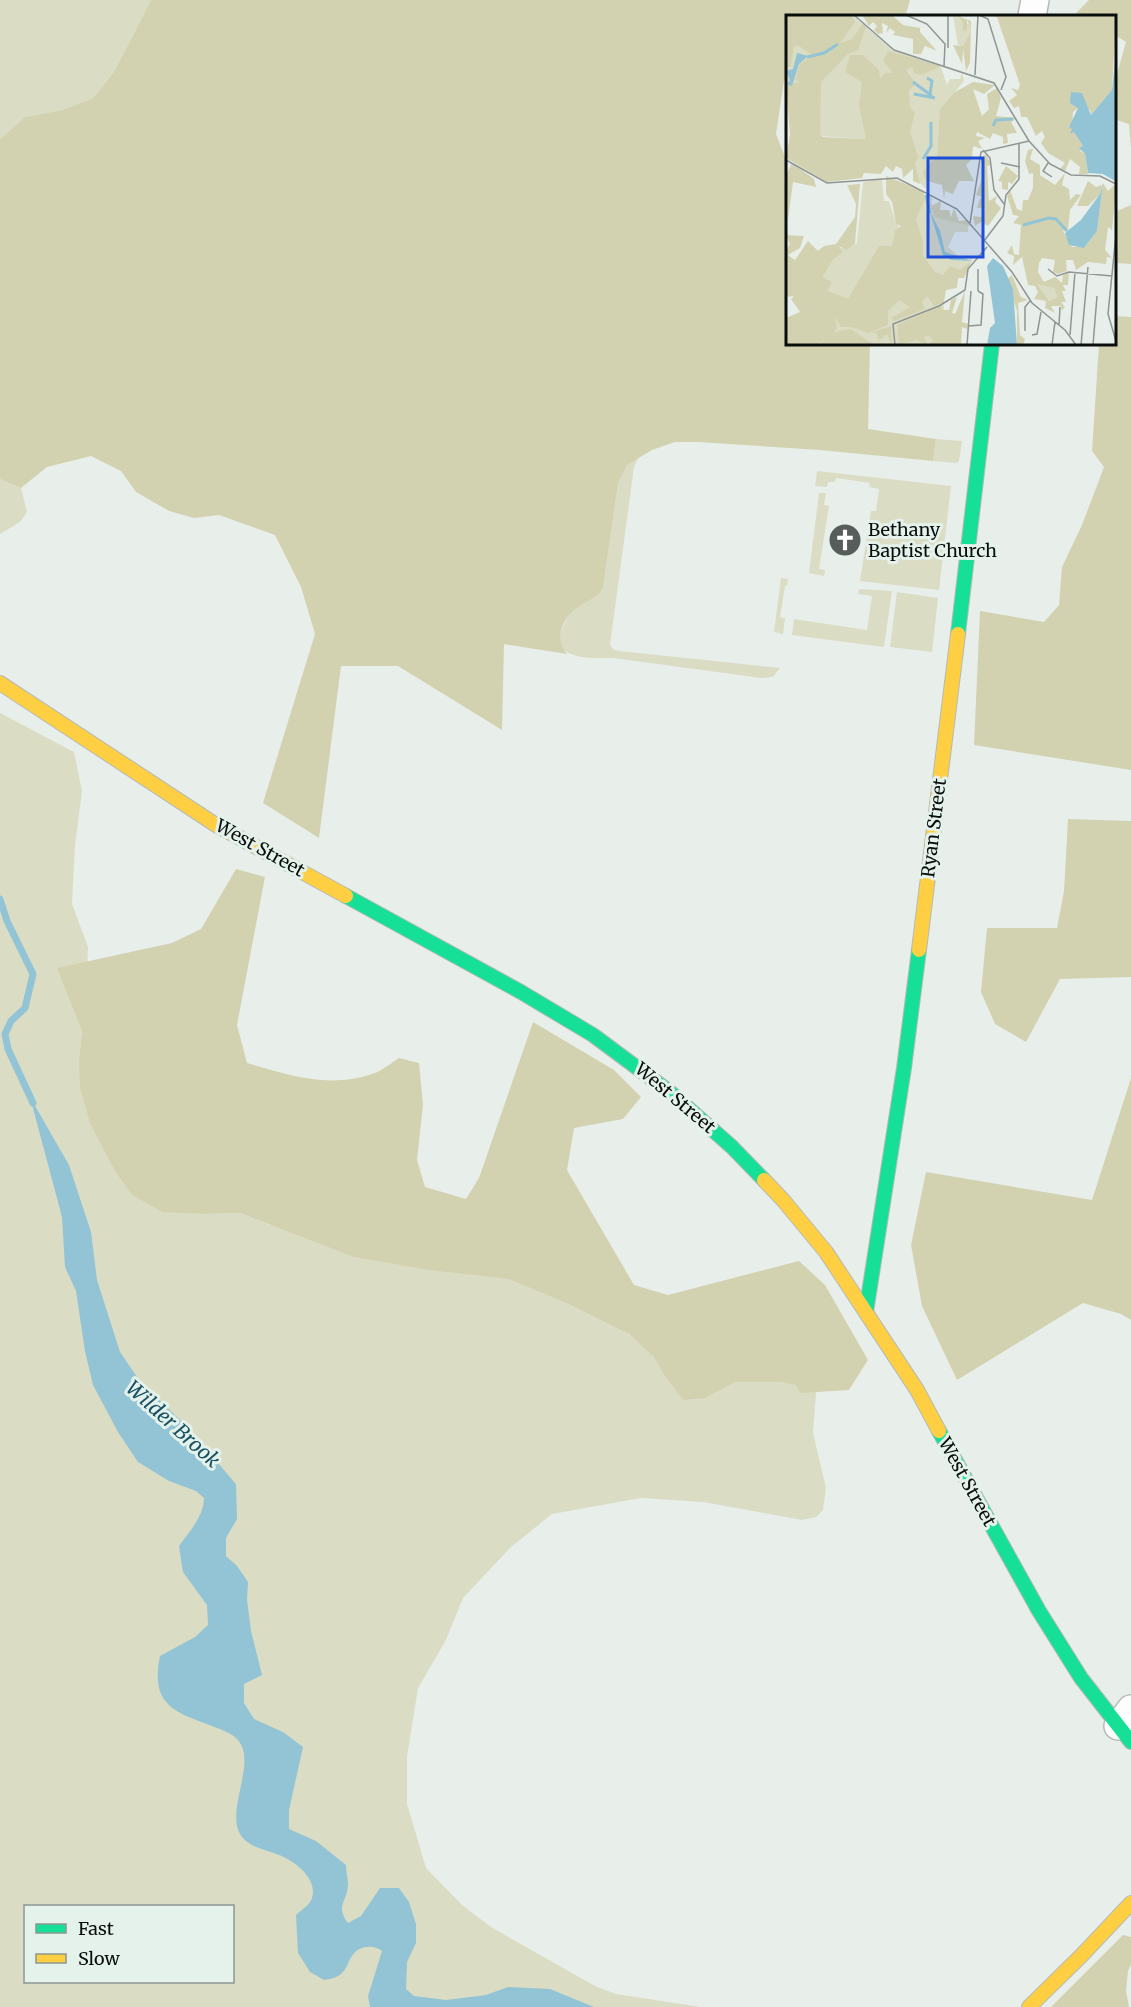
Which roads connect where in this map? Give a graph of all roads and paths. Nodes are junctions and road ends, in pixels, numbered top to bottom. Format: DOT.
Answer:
graph roads {
  1 [pos="1035,0"];
  2 [pos="1032,15"];
  3 [pos="992,345"];
  4 [pos="0,683"];
  5 [pos="866,1312"];
  6 [pos="1127,1726"];
  7 [pos="1131,1903"];
  8 [pos="1029,2007"];
  1 -- 2 [label="street"];
  3 -- 5 [label="main road, Ryan Street"];
  4 -- 5 [label="main road, West Street"];
  5 -- 6 [label="main road, West Street"];
  7 -- 8 [label="main road"];
}
